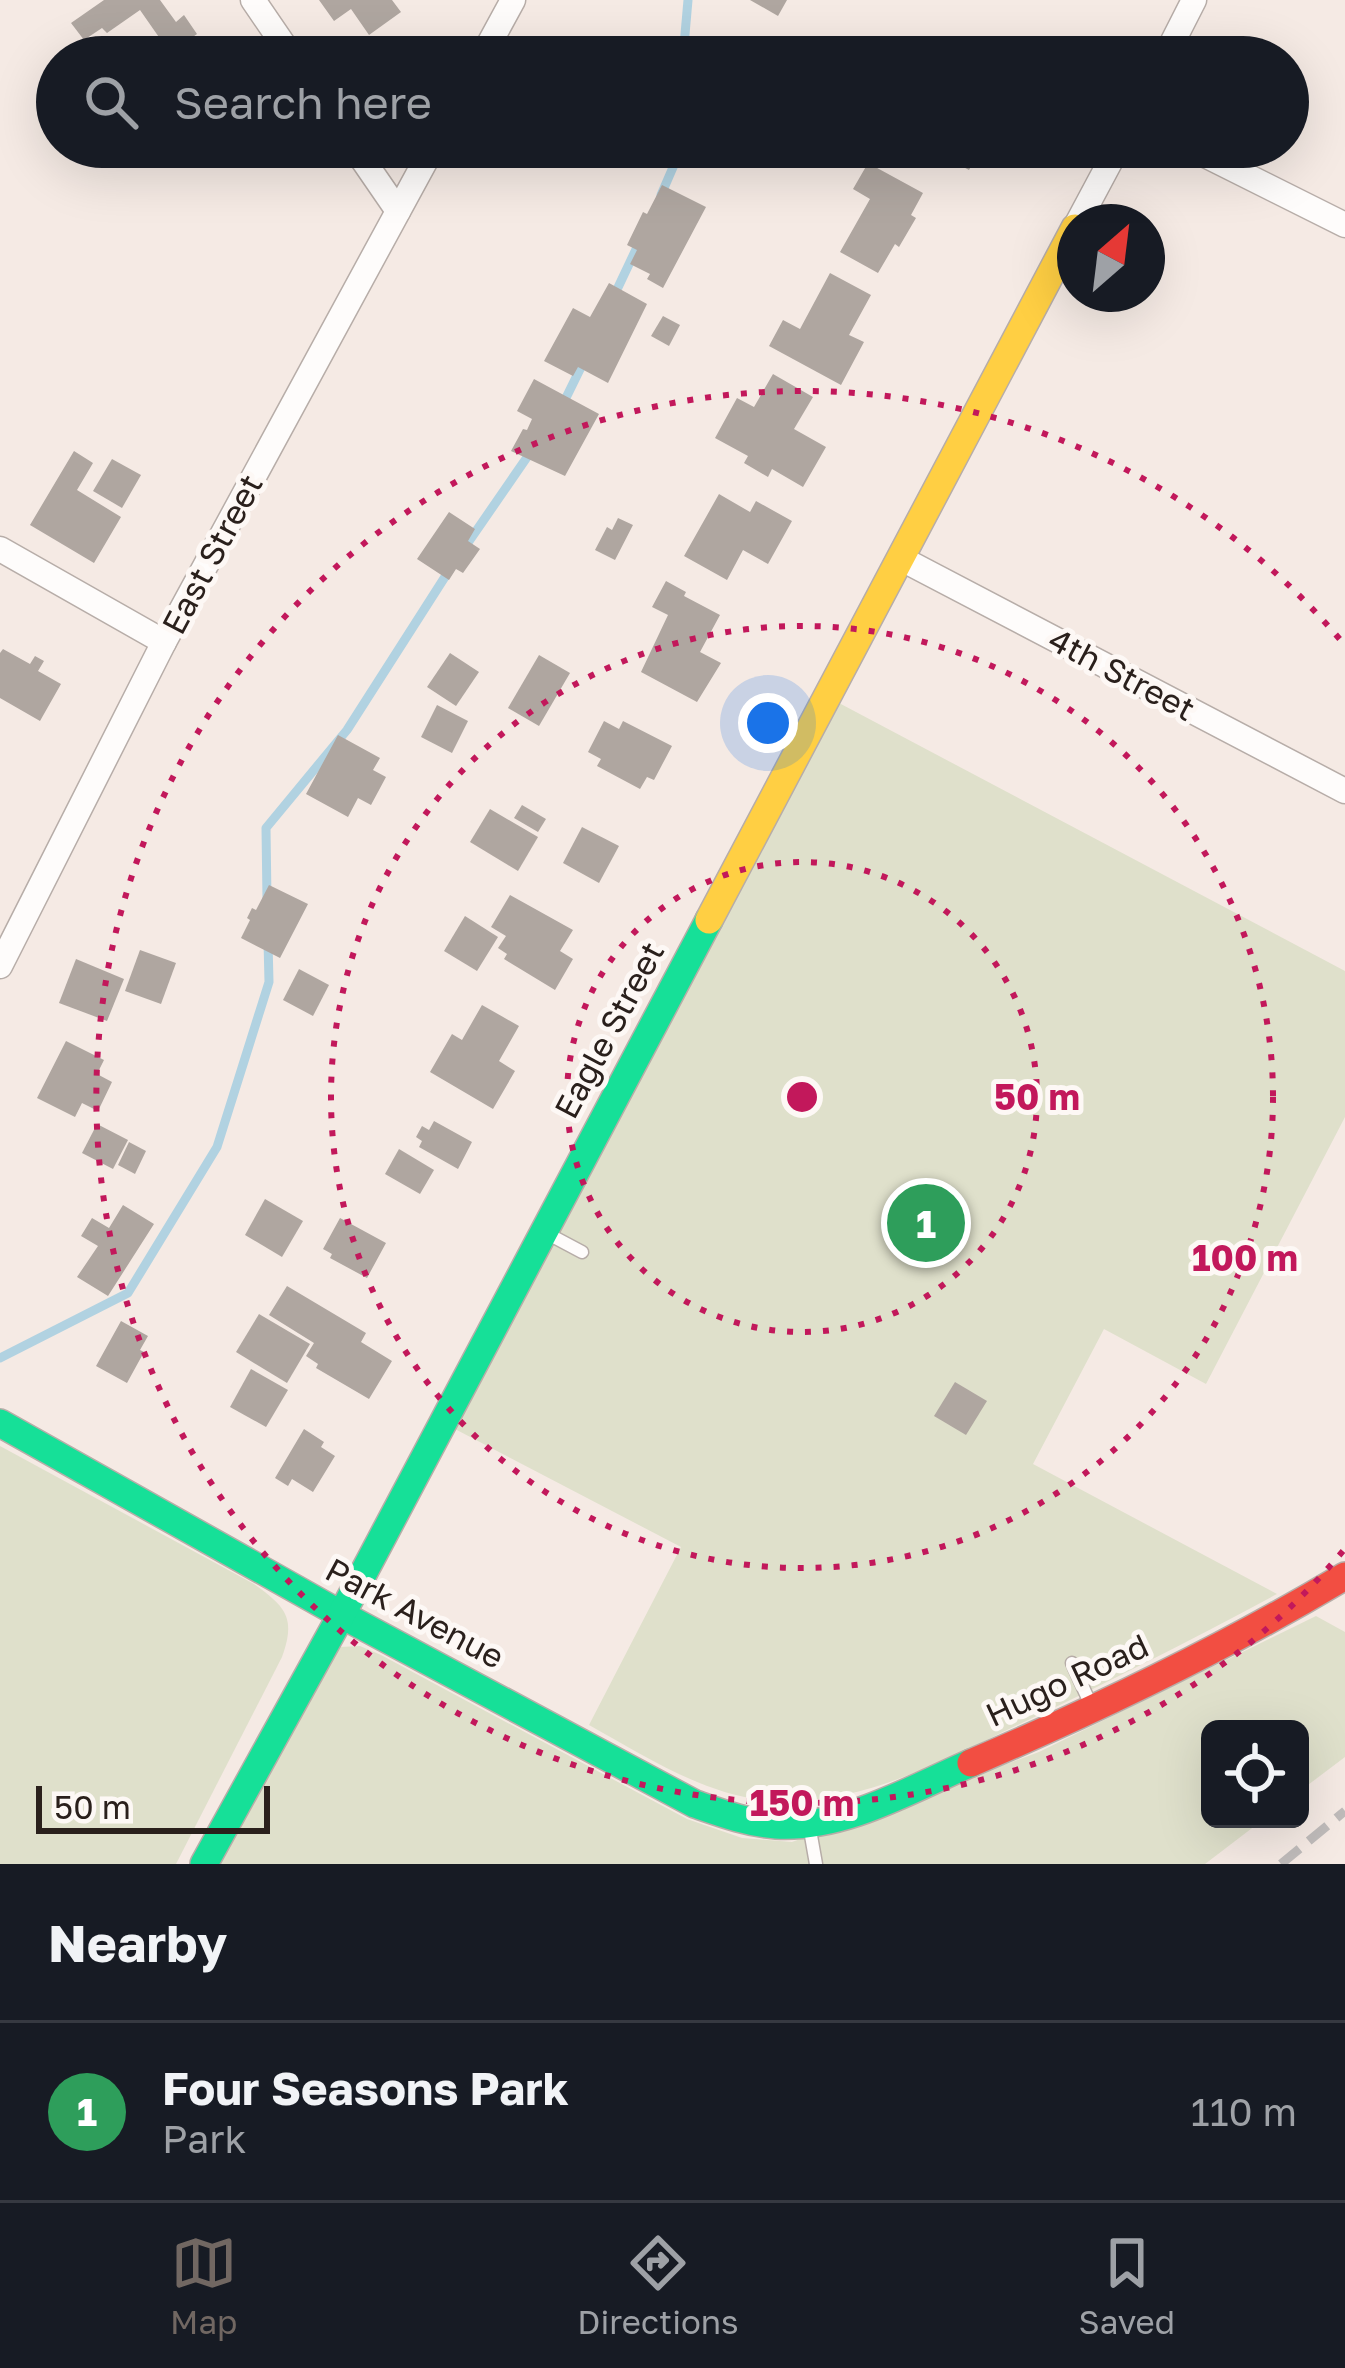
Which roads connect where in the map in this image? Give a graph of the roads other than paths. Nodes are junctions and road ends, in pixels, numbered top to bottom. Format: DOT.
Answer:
graph roads {
  1 [pos="253,0"];
  2 [pos="513,0"];
  3 [pos="1194,0"];
  4 [pos="278,36"];
  5 [pos="493,36"];
  6 [pos="1176,36"];
  7 [pos="368,168"];
  8 [pos="422,168"];
  9 [pos="1107,168"];
  10 [pos="1231,168"];
  11 [pos="1088,204"];
  12 [pos="398,211"];
  13 [pos="1345,225"];
  14 [pos="1057,263"];
  15 [pos="0,549"];
  16 [pos="900,558"];
  17 [pos="164,642"];
  18 [pos="1345,791"];
  19 [pos="0,966"];
  20 [pos="544,1232"];
  21 [pos="581,1252"];
  22 [pos="0,1423"];
  23 [pos="1345,1576"];
  24 [pos="341,1615"];
  25 [pos="1072,1664"];
  26 [pos="1093,1710"];
  27 [pos="809,1823"];
  28 [pos="204,1864"];
  29 [pos="816,1864"];
  1 -- 4 [label="street"];
  2 -- 5 [label="street"];
  3 -- 6 [label="street"];
  7 -- 12 [label="street"];
  8 -- 12 [label="street, East Street"];
  9 -- 11 [label="street, Eagle Street"];
  10 -- 13 [label="street"];
  12 -- 17 [label="street, East Street"];
  14 -- 16 [label="street, Eagle Street"];
  15 -- 17 [label="street"];
  16 -- 18 [label="street, 4th Street"];
  16 -- 20 [label="street, Eagle Street"];
  17 -- 19 [label="street, East Street"];
  20 -- 21 [label="lane"];
  20 -- 24 [label="street, Eagle Street"];
  22 -- 24 [label="street, Park Avenue"];
  23 -- 26 [label="street, Hugo Road"];
  24 -- 27 [label="street, Park Avenue"];
  24 -- 28 [label="street, Eagle Street"];
  25 -- 26 [label="lane"];
  26 -- 27 [label="street, Hugo Road"];
  27 -- 29 [label="lane"];
}
